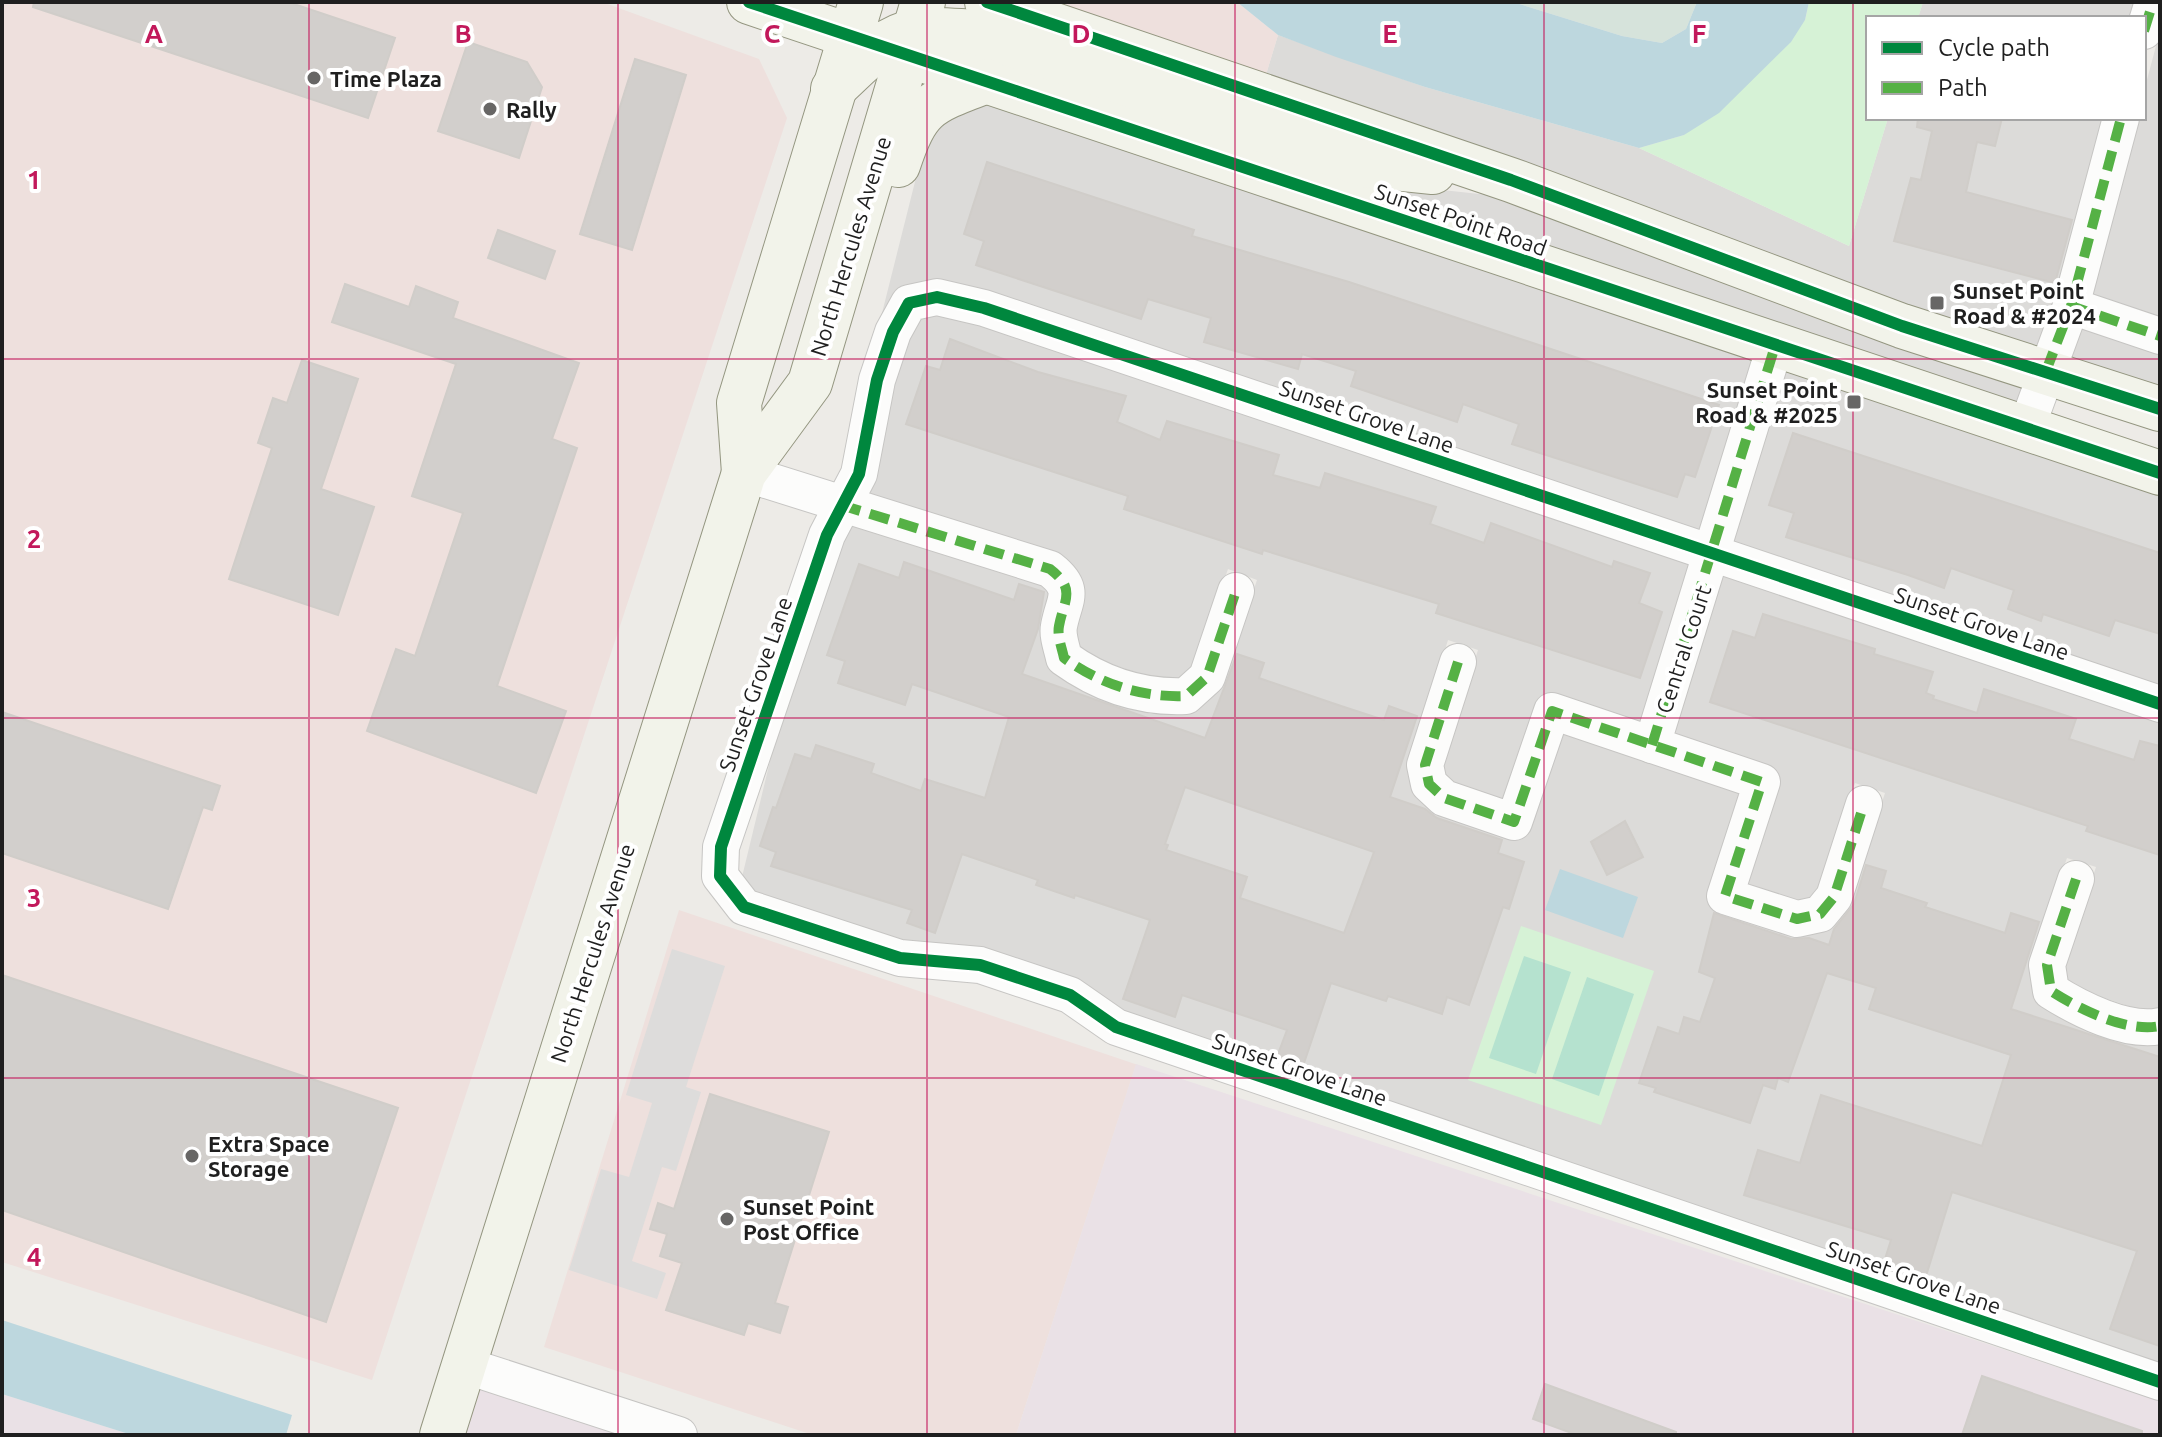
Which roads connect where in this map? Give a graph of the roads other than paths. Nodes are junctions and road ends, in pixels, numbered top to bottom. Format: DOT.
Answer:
graph roads {
  1 [pos="749,2"];
  2 [pos="987,2"];
  3 [pos="2153,2"];
  4 [pos="888,25"];
  5 [pos="2146,25"];
  6 [pos="969,75"];
  7 [pos="2120,120"];
  8 [pos="1511,180"];
  9 [pos="2071,306"];
  10 [pos="2160,336"];
  11 [pos="1775,346"];
  12 [pos="2046,371"];
  13 [pos="2160,409"];
  14 [pos="2026,429"];
  15 [pos="744,473"];
  16 [pos="2160,473"];
  17 [pos="841,505"];
  18 [pos="1713,554"];
  19 [pos="1236,591"];
  20 [pos="1458,662"];
  21 [pos="2160,704"];
  22 [pos="1652,745"];
  23 [pos="1864,804"];
  24 [pos="2076,879"];
  25 [pos="2160,1026"];
  26 [pos="464,1365"];
  27 [pos="2160,1382"];
  28 [pos="442,1435"];
  29 [pos="679,1435"];
  1 -- 4 [label="main road, Sunset Point Road"];
  2 -- 8 [label="main road"];
  3 -- 5 [label="street"];
  4 -- 6 [label="main road, Sunset Point Road"];
  4 -- 8 [label="main road"];
  4 -- 15 [label="main road, North Hercules Avenue"];
  4 -- 15 [label="main road, North Hercules Avenue"];
  6 -- 11 [label="main road, Sunset Point Road"];
  6 -- 15 [label="main road"];
  7 -- 9 [label="street"];
  8 -- 12 [label="main road"];
  9 -- 10 [label="street"];
  9 -- 12 [label="street"];
  11 -- 14 [label="main road, Sunset Point Road"];
  11 -- 18 [label="street"];
  12 -- 13 [label="main road"];
  12 -- 14 [label="street"];
  14 -- 16 [label="main road, Sunset Point Road"];
  15 -- 17 [label="street"];
  15 -- 26 [label="main road, North Hercules Avenue"];
  17 -- 18 [label="street, Sunset Grove Lane"];
  17 -- 19 [label="street"];
  17 -- 27 [label="street, Sunset Grove Lane"];
  18 -- 21 [label="street, Sunset Grove Lane"];
  18 -- 22 [label="street, Central Court"];
  20 -- 22 [label="street"];
  22 -- 23 [label="street"];
  24 -- 25 [label="street"];
  26 -- 28 [label="main road, North Hercules Avenue"];
  26 -- 29 [label="street"];
}
